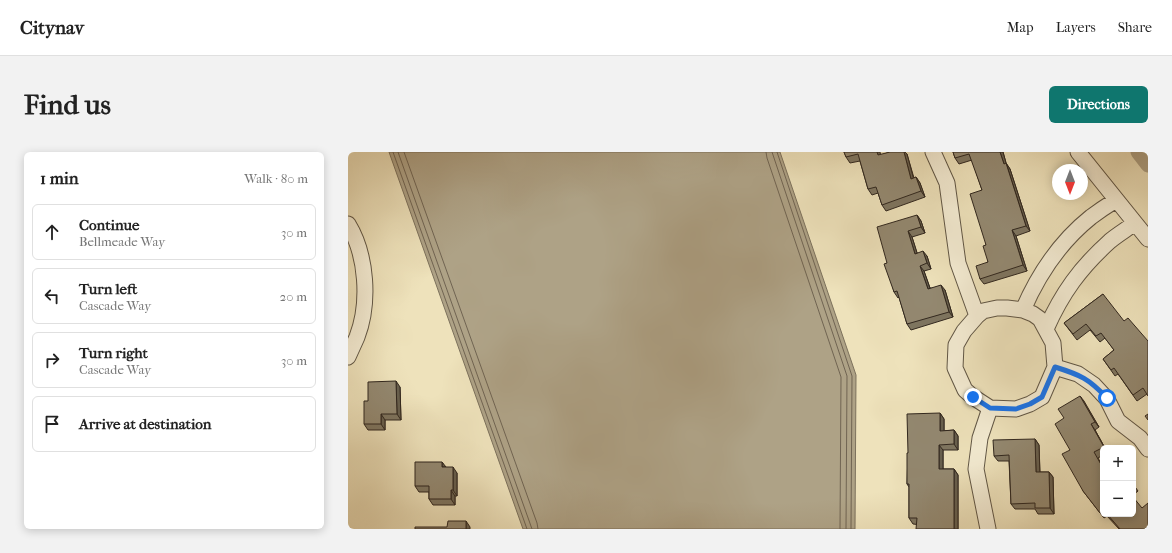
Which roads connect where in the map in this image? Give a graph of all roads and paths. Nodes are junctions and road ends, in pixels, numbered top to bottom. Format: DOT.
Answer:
graph roads {
  1 [pos="933,152"];
  2 [pos="1078,152"];
  3 [pos="1116,200"];
  4 [pos="1135,223"];
  5 [pos="348,224"];
  6 [pos="1148,239"];
  7 [pos="1023,310"];
  8 [pos="977,316"];
  9 [pos="1046,329"];
  10 [pos="348,357"];
  11 [pos="1055,367"];
  12 [pos="990,408"];
  13 [pos="1148,449"];
  14 [pos="988,529"];
  1 -- 8 [label="street"];
  2 -- 3 [label="street"];
  3 -- 4 [label="street"];
  3 -- 7 [label="street"];
  4 -- 6 [label="street"];
  4 -- 9 [label="street"];
  5 -- 10 [label="street"];
  7 -- 8 [label="street"];
  7 -- 9 [label="street"];
  8 -- 12 [label="street"];
  9 -- 11 [label="street"];
  11 -- 12 [label="street"];
  11 -- 13 [label="street"];
  12 -- 14 [label="street"];
}
